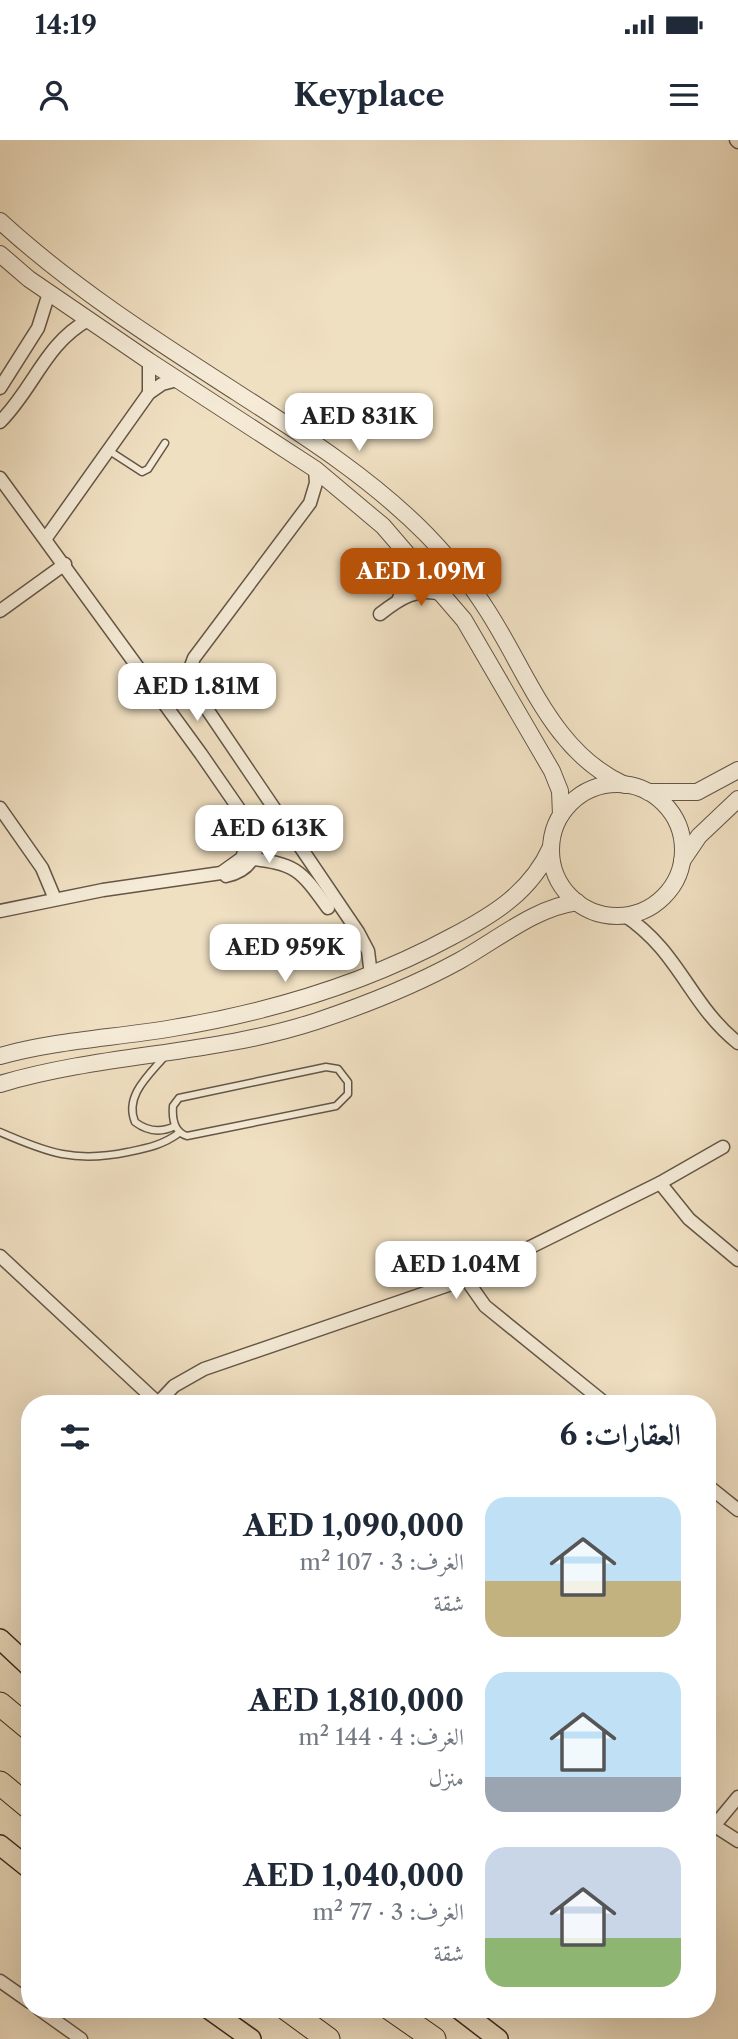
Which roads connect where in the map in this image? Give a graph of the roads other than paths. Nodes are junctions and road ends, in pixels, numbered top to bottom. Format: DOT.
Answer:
graph roads {
  1 [pos="0,221"];
  2 [pos="0,254"];
  3 [pos="49,293"];
  4 [pos="88,320"];
  5 [pos="149,361"];
  6 [pos="177,380"];
  7 [pos="2,386"];
  8 [pos="149,393"];
  9 [pos="22,395"];
  10 [pos="0,422"];
  11 [pos="165,443"];
  12 [pos="108,450"];
  13 [pos="315,469"];
  14 [pos="0,478"];
  15 [pos="46,538"];
  16 [pos="414,560"];
  17 [pos="65,564"];
  18 [pos="445,595"];
  19 [pos="397,601"];
  20 [pos="0,611"];
  21 [pos="380,614"];
  22 [pos="738,770"];
  23 [pos="625,785"];
  24 [pos="648,792"];
  25 [pos="738,799"];
  26 [pos="0,808"];
  27 [pos="561,815"];
  28 [pos="551,847"];
  29 [pos="248,858"];
  30 [pos="682,861"];
  31 [pos="55,899"];
  32 [pos="577,902"];
  33 [pos="328,908"];
  34 [pos="0,911"];
  35 [pos="624,915"];
  36 [pos="373,974"];
  37 [pos="385,995"];
  38 [pos="738,1043"];
  39 [pos="166,1055"];
  40 [pos="0,1056"];
  41 [pos="0,1084"];
  42 [pos="175,1126"];
  43 [pos="0,1132"];
  44 [pos="179,1133"];
  45 [pos="723,1147"];
  46 [pos="660,1183"];
  47 [pos="0,1256"];
  48 [pos="738,1260"];
  49 [pos="466,1279"];
  50 [pos="150,1395"];
  51 [pos="166,1395"];
  52 [pos="595,1395"];
  53 [pos="716,1492"];
  54 [pos="738,1510"];
  55 [pos="0,1639"];
  56 [pos="21,1659"];
  57 [pos="0,1704"];
  58 [pos="21,1722"];
  59 [pos="0,1783"];
  60 [pos="738,1797"];
  61 [pos="21,1800"];
  62 [pos="716,1819"];
  63 [pos="716,1827"];
  64 [pos="738,1841"];
  65 [pos="0,1845"];
  66 [pos="21,1862"];
  67 [pos="0,1981"];
  68 [pos="21,1996"];
  69 [pos="52,2018"];
  70 [pos="222,2018"];
  71 [pos="299,2018"];
  72 [pos="404,2018"];
  73 [pos="471,2018"];
  74 [pos="81,2039"];
  75 [pos="251,2039"];
  76 [pos="328,2039"];
  77 [pos="434,2039"];
  78 [pos="498,2039"];
  1 -- 23 [label="street"];
  2 -- 3 [label="street"];
  3 -- 4 [label="street"];
  3 -- 7 [label="street"];
  4 -- 5 [label="street"];
  4 -- 9 [label="street"];
  5 -- 6 [label="street"];
  5 -- 8 [label="street"];
  6 -- 8 [label="street"];
  6 -- 13 [label="street"];
  7 -- 9 [label="street"];
  8 -- 12 [label="street"];
  9 -- 10 [label="street"];
  11 -- 12 [label="lane"];
  12 -- 15 [label="street"];
  13 -- 16 [label="street"];
  13 -- 36 [label="street"];
  14 -- 15 [label="street"];
  15 -- 17 [label="street"];
  16 -- 18 [label="street"];
  16 -- 19 [label="street"];
  17 -- 20 [label="street"];
  17 -- 29 [label="street"];
  18 -- 19 [label="street"];
  18 -- 27 [label="street"];
  19 -- 21 [label="street"];
  22 -- 24 [label="street"];
  23 -- 24 [label="street"];
  23 -- 27 [label="street"];
  24 -- 30 [label="street"];
  25 -- 30 [label="street"];
  26 -- 31 [label="street"];
  27 -- 28 [label="street"];
  28 -- 32 [label="street"];
  28 -- 36 [label="street"];
  29 -- 31 [label="street"];
  29 -- 33 [label="street"];
  30 -- 35 [label="street"];
  31 -- 34 [label="street"];
  32 -- 35 [label="street"];
  32 -- 37 [label="street"];
  35 -- 38 [label="street"];
  36 -- 37 [label="street"];
  36 -- 40 [label="street"];
  37 -- 39 [label="street"];
  39 -- 41 [label="street"];
  39 -- 42 [label="lane"];
  42 -- 44 [label="lane"];
  42 -- 44 [label="lane"];
  43 -- 44 [label="lane"];
  45 -- 46 [label="street"];
  46 -- 48 [label="street"];
  46 -- 49 [label="street"];
  47 -- 50 [label="street"];
  49 -- 51 [label="street"];
  49 -- 52 [label="street"];
  53 -- 54 [label="street"];
  55 -- 56 [label="main road"];
  57 -- 58 [label="highway"];
  59 -- 61 [label="highway"];
  60 -- 62 [label="street"];
  63 -- 64 [label="street"];
  65 -- 66 [label="main road"];
  67 -- 68 [label="street"];
  69 -- 74 [label="street"];
  70 -- 75 [label="main road"];
  71 -- 76 [label="highway"];
  72 -- 77 [label="highway"];
  73 -- 78 [label="main road"];
}
